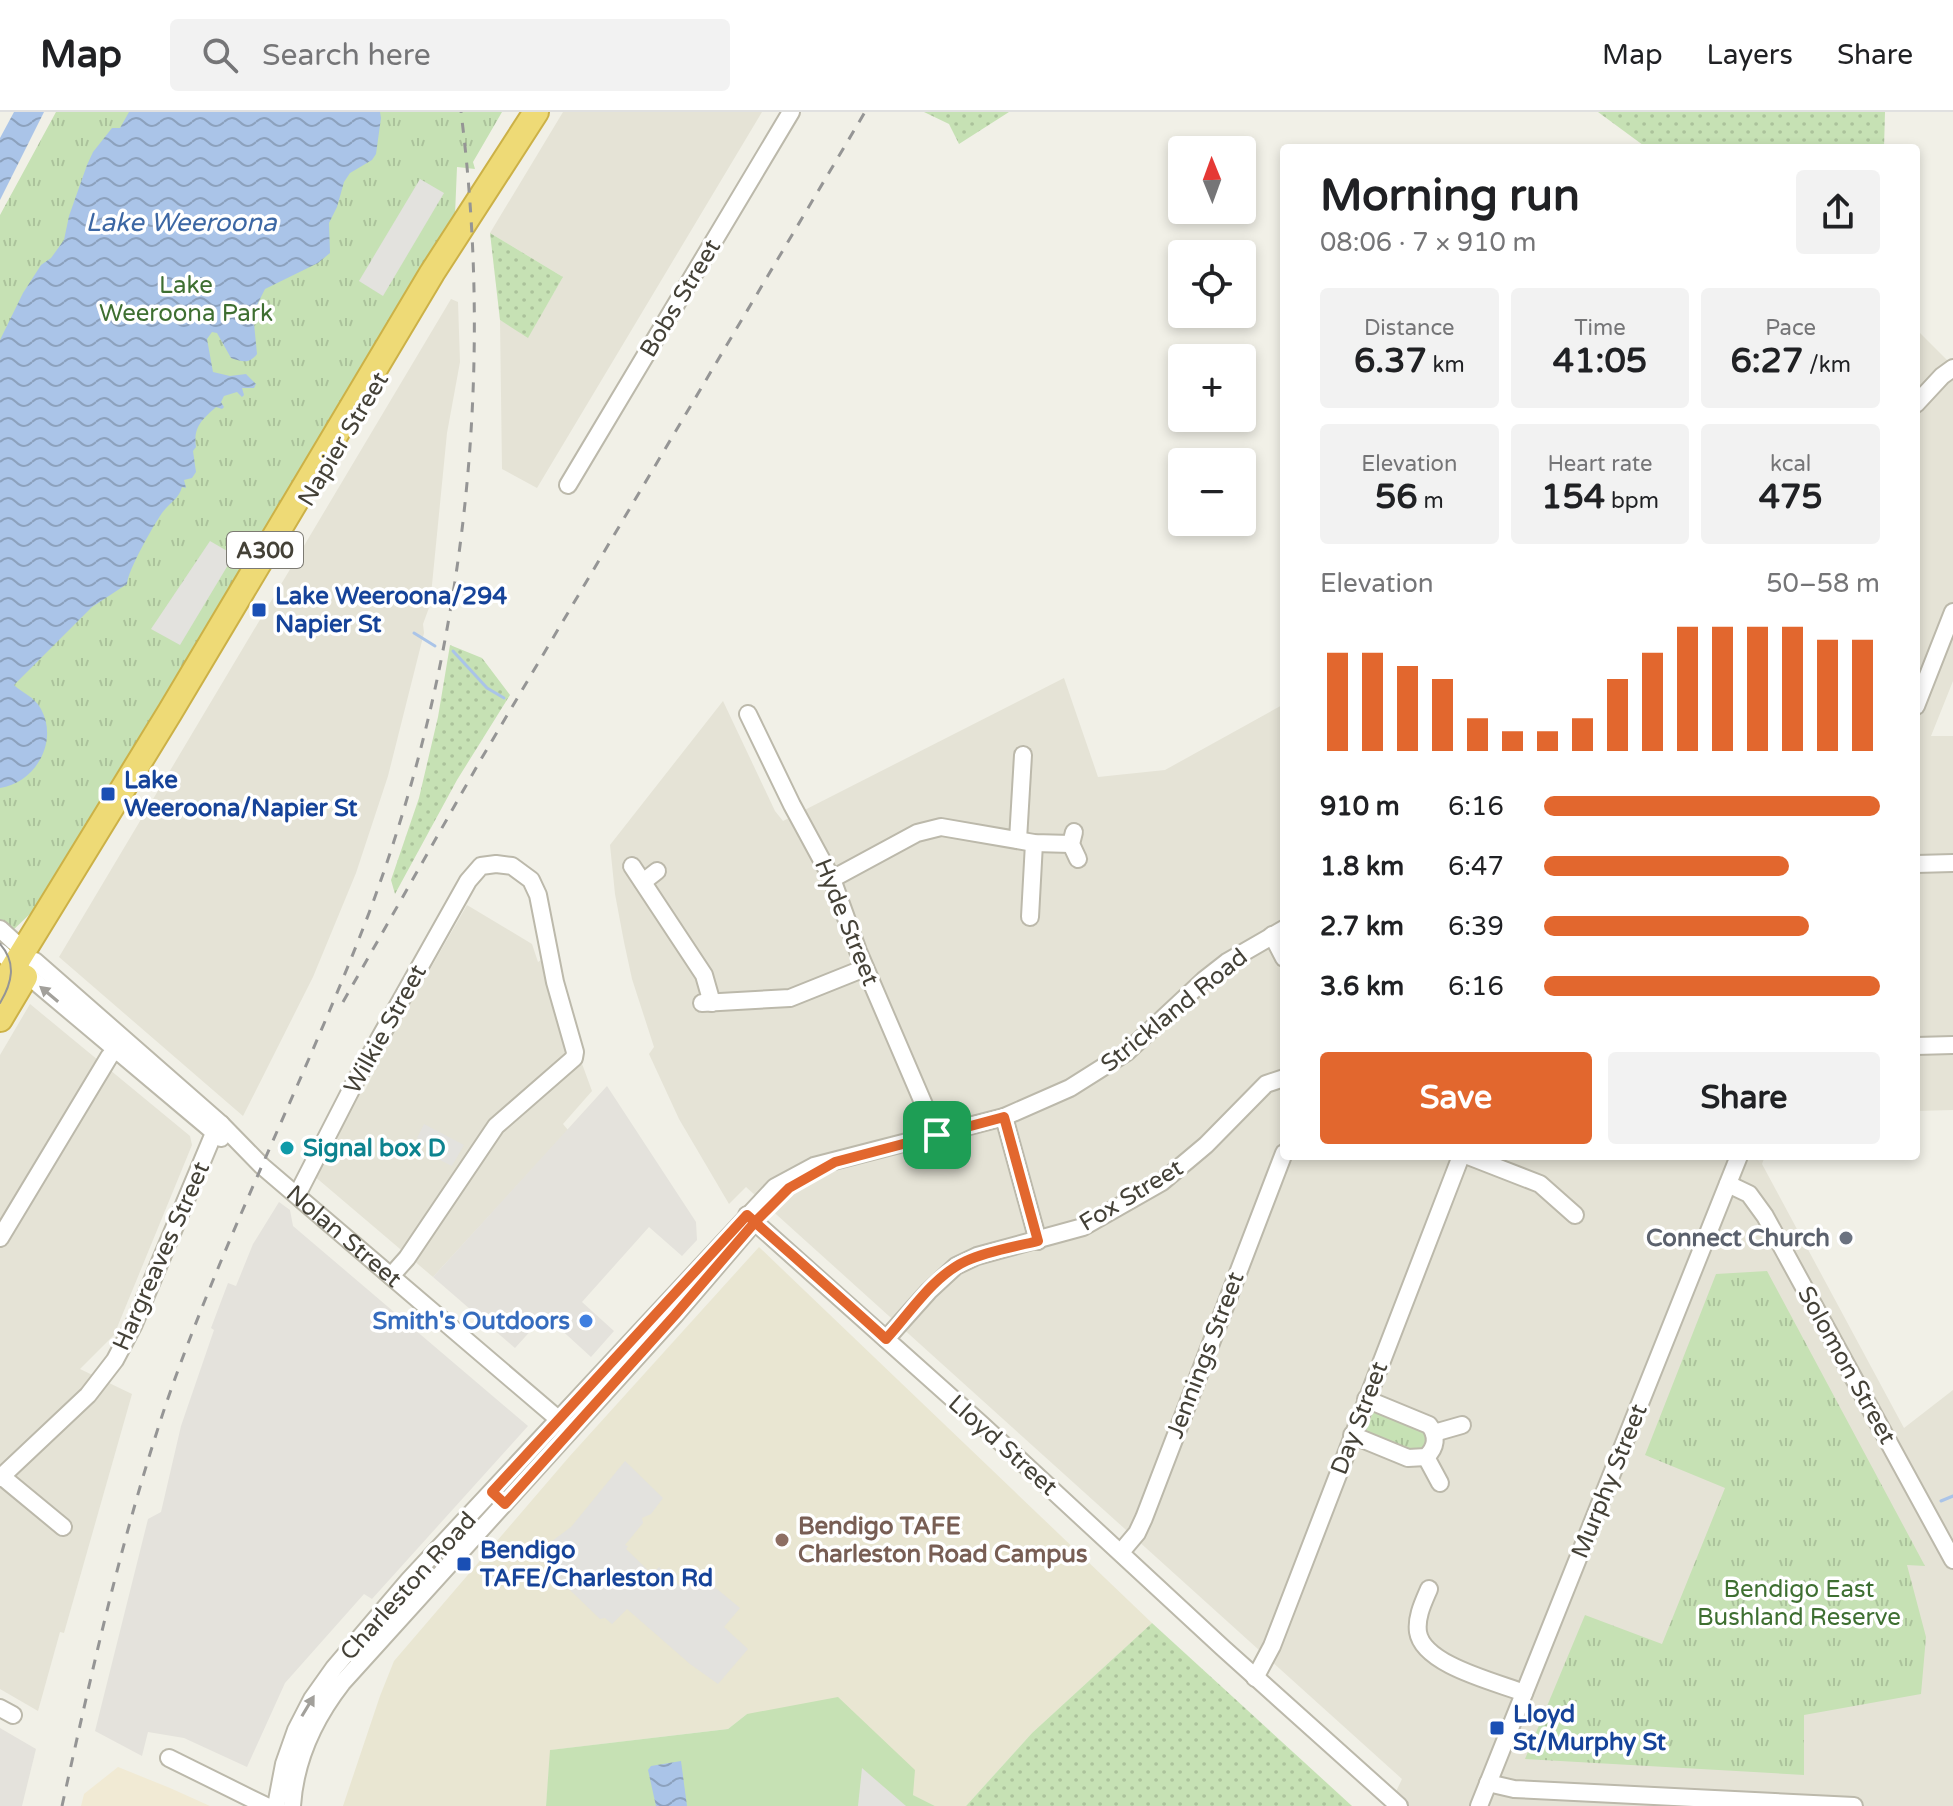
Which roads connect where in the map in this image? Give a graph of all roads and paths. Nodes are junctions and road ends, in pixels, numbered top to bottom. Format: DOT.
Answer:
graph roads {
  1 [pos="525,112"];
  2 [pos="536,112"];
  3 [pos="791,112"];
  4 [pos="481,198"];
  5 [pos="1953,368"];
  6 [pos="1953,382"];
  7 [pos="1920,400"];
  8 [pos="1920,401"];
  9 [pos="568,485"];
  10 [pos="1953,612"];
  11 [pos="1923,666"];
  12 [pos="748,714"];
  13 [pos="1023,753"];
  14 [pos="1026,841"];
  15 [pos="1074,845"];
  16 [pos="1953,863"];
  17 [pos="1920,864"];
  18 [pos="632,866"];
  19 [pos="832,879"];
  20 [pos="1030,917"];
  21 [pos="0,929"];
  22 [pos="1278,932"];
  23 [pos="20,960"];
  24 [pos="865,968"];
  25 [pos="0,989"];
  26 [pos="0,1019"];
  27 [pos="119,1044"];
  28 [pos="1953,1045"];
  29 [pos="1920,1046"];
  30 [pos="1280,1079"];
  31 [pos="1004,1117"];
  32 [pos="218,1128"];
  33 [pos="937,1135"];
  34 [pos="1281,1160"];
  35 [pos="1459,1160"];
  36 [pos="1478,1160"];
  37 [pos="1737,1160"];
  38 [pos="1728,1184"];
  39 [pos="297,1195"];
  40 [pos="1575,1215"];
  41 [pos="751,1219"];
  42 [pos="0,1238"];
  43 [pos="1038,1241"];
  44 [pos="391,1276"];
  45 [pos="886,1339"];
  46 [pos="1366,1399"];
  47 [pos="558,1419"];
  48 [pos="1462,1425"];
  49 [pos="571,1431"];
  50 [pos="1434,1433"];
  51 [pos="1352,1435"];
  52 [pos="1426,1457"];
  53 [pos="1,1477"];
  54 [pos="1440,1483"];
  55 [pos="498,1498"];
  56 [pos="63,1527"];
  57 [pos="1121,1552"];
  58 [pos="1953,1560"];
  59 [pos="1429,1589"];
  60 [pos="1255,1678"];
  61 [pos="1524,1693"];
  62 [pos="169,1758"];
  63 [pos="1488,1783"];
  64 [pos="266,1806"];
  65 [pos="276,1806"];
  66 [pos="292,1806"];
  67 [pos="1399,1806"];
  68 [pos="1479,1806"];
  69 [pos="1854,1806"];
  1 -- 4 [label="highway, Napier Street / A300"];
  2 -- 4 [label="highway, Napier Street / A300"];
  3 -- 9 [label="street, Bobs Street"];
  4 -- 23 [label="highway, Napier Street / A300"];
  5 -- 7 [label="street"];
  6 -- 8 [label="street"];
  10 -- 11 [label="street"];
  12 -- 19 [label="street, Hyde Street"];
  13 -- 14 [label="street"];
  14 -- 15 [label="street"];
  14 -- 19 [label="street"];
  14 -- 20 [label="street"];
  16 -- 17 [label="street"];
  18 -- 24 [label="street"];
  19 -- 24 [label="street, Hyde Street"];
  21 -- 23 [label="street, Nolan Street"];
  22 -- 31 [label="street, Strickland Road"];
  23 -- 25 [label="highway, Napier Street / A300"];
  23 -- 26 [label="highway, Napier Street / A300"];
  23 -- 27 [label="street, Nolan Street"];
  24 -- 33 [label="street, Hyde Street"];
  27 -- 32 [label="street, Nolan Street"];
  27 -- 42 [label="street"];
  28 -- 29 [label="street"];
  30 -- 43 [label="street, Fox Street"];
  31 -- 33 [label="street, Strickland Road"];
  31 -- 43 [label="street"];
  32 -- 39 [label="street, Nolan Street"];
  32 -- 53 [label="street, Hargreaves Street"];
  33 -- 41 [label="street, Strickland Road"];
  34 -- 57 [label="street, Jennings Street"];
  35 -- 46 [label="street, Day Street"];
  36 -- 40 [label="street"];
  37 -- 38 [label="street, Murphy Street"];
  38 -- 58 [label="street, Solomon Street"];
  38 -- 61 [label="street, Murphy Street"];
  39 -- 44 [label="street, Nolan Street"];
  39 -- 44 [label="street, Wilkie Street"];
  41 -- 45 [label="street, Lloyd Street"];
  41 -- 47 [label="street, Charleston Road"];
  41 -- 49 [label="street, Charleston Road"];
  43 -- 45 [label="street, Fox Street"];
  44 -- 47 [label="street, Nolan Street"];
  45 -- 57 [label="street, Lloyd Street"];
  46 -- 50 [label="street"];
  46 -- 51 [label="street, Day Street"];
  47 -- 49 [label="street, Nolan Street"];
  47 -- 55 [label="street, Charleston Road"];
  48 -- 50 [label="street"];
  49 -- 55 [label="street, Charleston Road"];
  50 -- 52 [label="street"];
  51 -- 52 [label="street"];
  51 -- 60 [label="street, Day Street"];
  52 -- 54 [label="street"];
  53 -- 56 [label="street"];
  65 -- 55 [label="street, Charleston Road, one-way"];
  55 -- 66 [label="street, Charleston Road"];
  57 -- 60 [label="street, Lloyd Street"];
  59 -- 61 [label="street"];
  60 -- 67 [label="street, Lloyd Street"];
  61 -- 63 [label="street, Murphy Street"];
  62 -- 64 [label="street"];
  63 -- 68 [label="street, Murphy Street"];
  63 -- 69 [label="street"];
}
